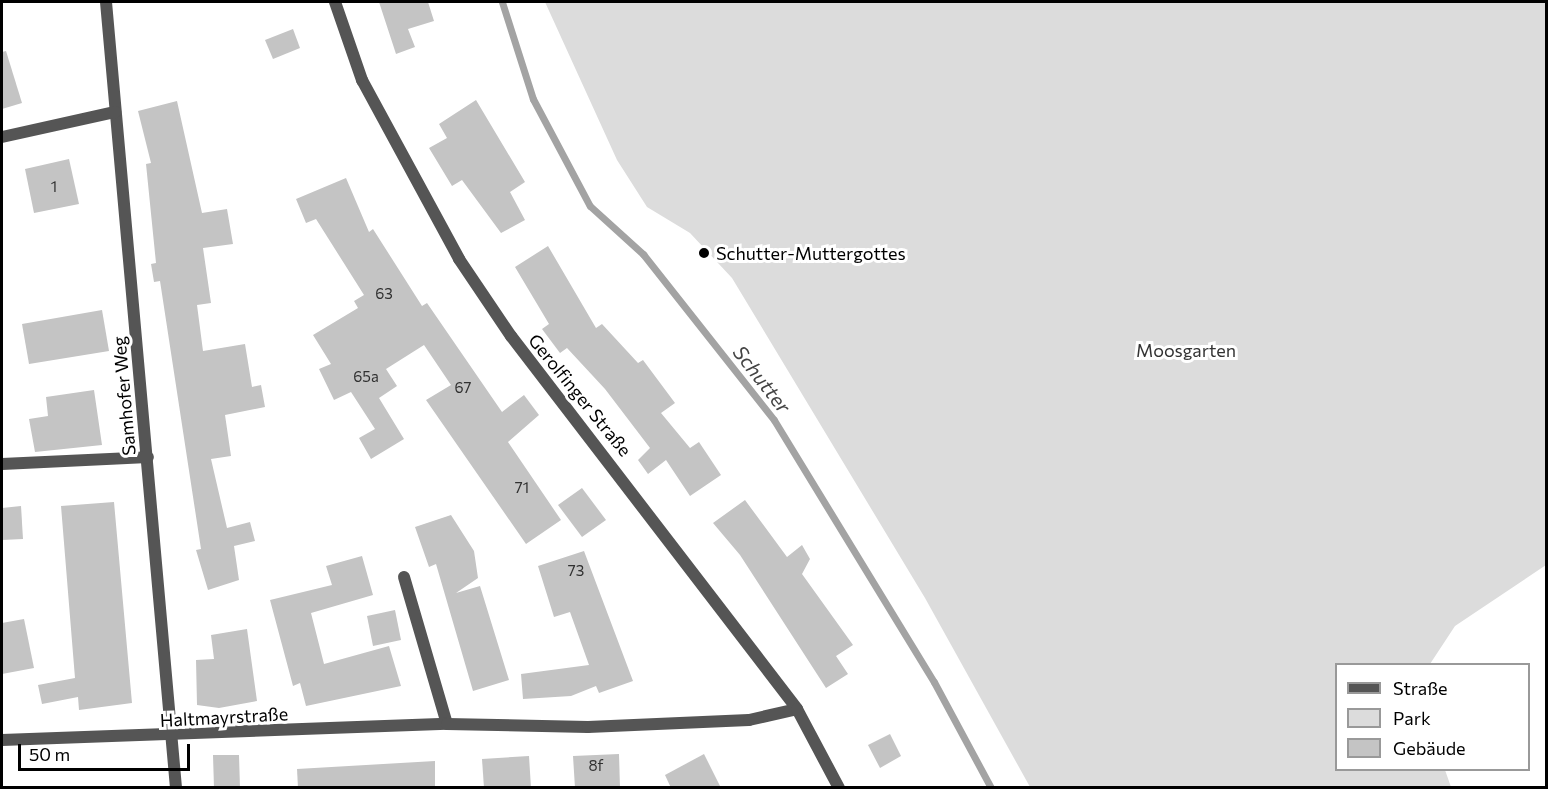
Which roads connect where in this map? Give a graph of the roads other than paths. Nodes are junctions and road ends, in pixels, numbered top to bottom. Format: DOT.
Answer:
graph roads {
  1 [pos="106,2"];
  2 [pos="335,2"];
  3 [pos="115,112"];
  4 [pos="2,137"];
  5 [pos="148,457"];
  6 [pos="2,464"];
  7 [pos="404,577"];
  8 [pos="797,709"];
  9 [pos="447,724"];
  10 [pos="175,738"];
  11 [pos="2,740"];
  12 [pos="176,788"];
  13 [pos="839,788"];
  1 -- 3 [label="street, Samhofer Weg"];
  2 -- 8 [label="street, Gerolfinger Straße"];
  3 -- 4 [label="street"];
  3 -- 5 [label="street, Samhofer Weg"];
  5 -- 6 [label="street"];
  5 -- 10 [label="street, Samhofer Weg"];
  7 -- 9 [label="street"];
  8 -- 9 [label="street, Haltmayrstraße"];
  8 -- 13 [label="street, Gerolfinger Straße"];
  9 -- 10 [label="street, Haltmayrstraße"];
  10 -- 11 [label="street, Haltmayrstraße"];
  10 -- 12 [label="street, Samhofer Weg"];
}
